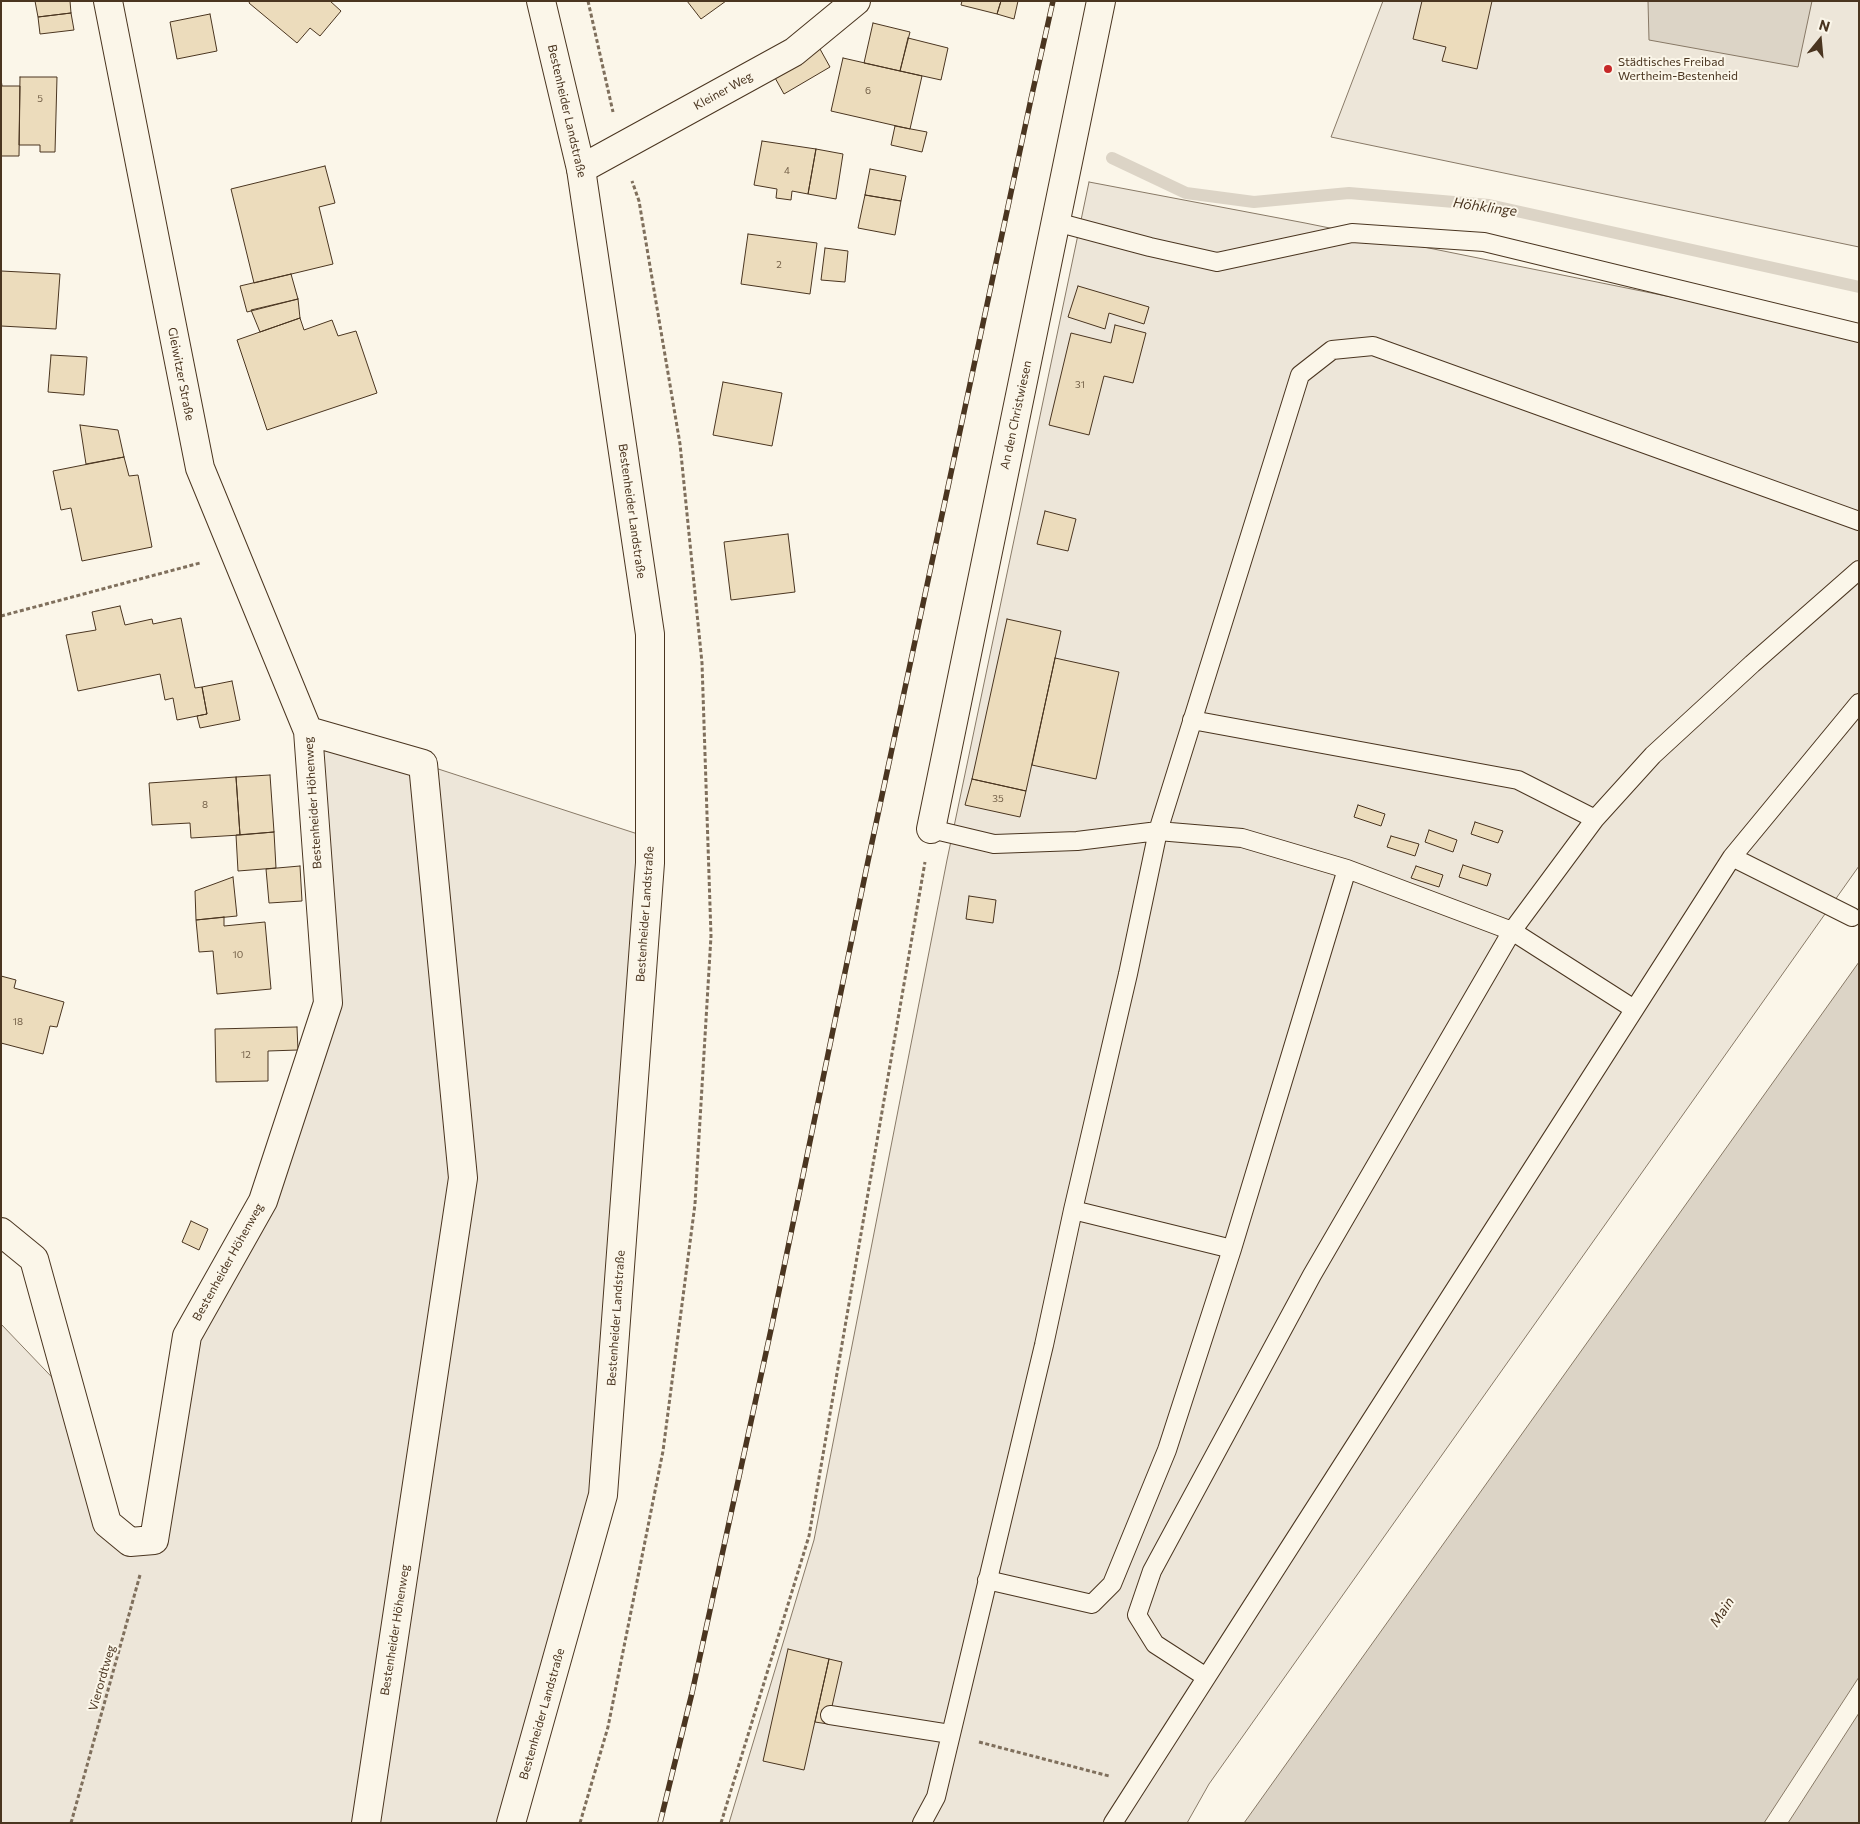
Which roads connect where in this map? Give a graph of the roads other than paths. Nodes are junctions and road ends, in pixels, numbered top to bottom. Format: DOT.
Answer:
graph roads {
  1 [pos="108,1"];
  2 [pos="541,1"];
  3 [pos="856,1"];
  4 [pos="1101,1"];
  5 [pos="582,168"];
  6 [pos="1056,222"];
  7 [pos="1859,333"];
  8 [pos="1859,521"];
  9 [pos="1859,570"];
  10 [pos="1859,703"];
  11 [pos="1192,720"];
  12 [pos="308,731"];
  13 [pos="1595,819"];
  14 [pos="931,829"];
  15 [pos="1158,831"];
  16 [pos="1732,857"];
  17 [pos="1347,869"];
  18 [pos="1852,916"];
  19 [pos="1512,931"];
  20 [pos="1634,1009"];
  21 [pos="1073,1210"];
  22 [pos="1,1232"];
  23 [pos="1232,1249"];
  24 [pos="987,1580"];
  25 [pos="1206,1678"];
  26 [pos="830,1715"];
  27 [pos="950,1734"];
  28 [pos="366,1823"];
  29 [pos="511,1823"];
  30 [pos="922,1823"];
  31 [pos="1113,1823"];
  1 -- 12 [label="street, Gleiwitzer Straße"];
  2 -- 5 [label="street, Bestenheider Landstraße"];
  3 -- 5 [label="street, Kleiner Weg"];
  4 -- 6 [label="street, An den Christwiesen"];
  5 -- 29 [label="street, Bestenheider Landstraße"];
  6 -- 7 [label="lane"];
  6 -- 14 [label="street, An den Christwiesen"];
  8 -- 11 [label="lane"];
  9 -- 13 [label="lane"];
  10 -- 16 [label="lane"];
  11 -- 13 [label="lane"];
  11 -- 15 [label="lane"];
  12 -- 22 [label="street, Bestenheider Höhenweg"];
  12 -- 28 [label="street, Bestenheider Höhenweg"];
  13 -- 19 [label="lane"];
  14 -- 15 [label="lane"];
  15 -- 17 [label="lane"];
  15 -- 21 [label="lane"];
  16 -- 18 [label="lane"];
  16 -- 20 [label="lane"];
  17 -- 19 [label="lane"];
  17 -- 23 [label="lane"];
  19 -- 20 [label="lane"];
  19 -- 25 [label="lane"];
  20 -- 25 [label="lane"];
  21 -- 23 [label="lane"];
  21 -- 24 [label="lane"];
  23 -- 24 [label="lane"];
  24 -- 27 [label="lane"];
  25 -- 31 [label="lane"];
  26 -- 27 [label="lane"];
  27 -- 30 [label="lane"];
}
